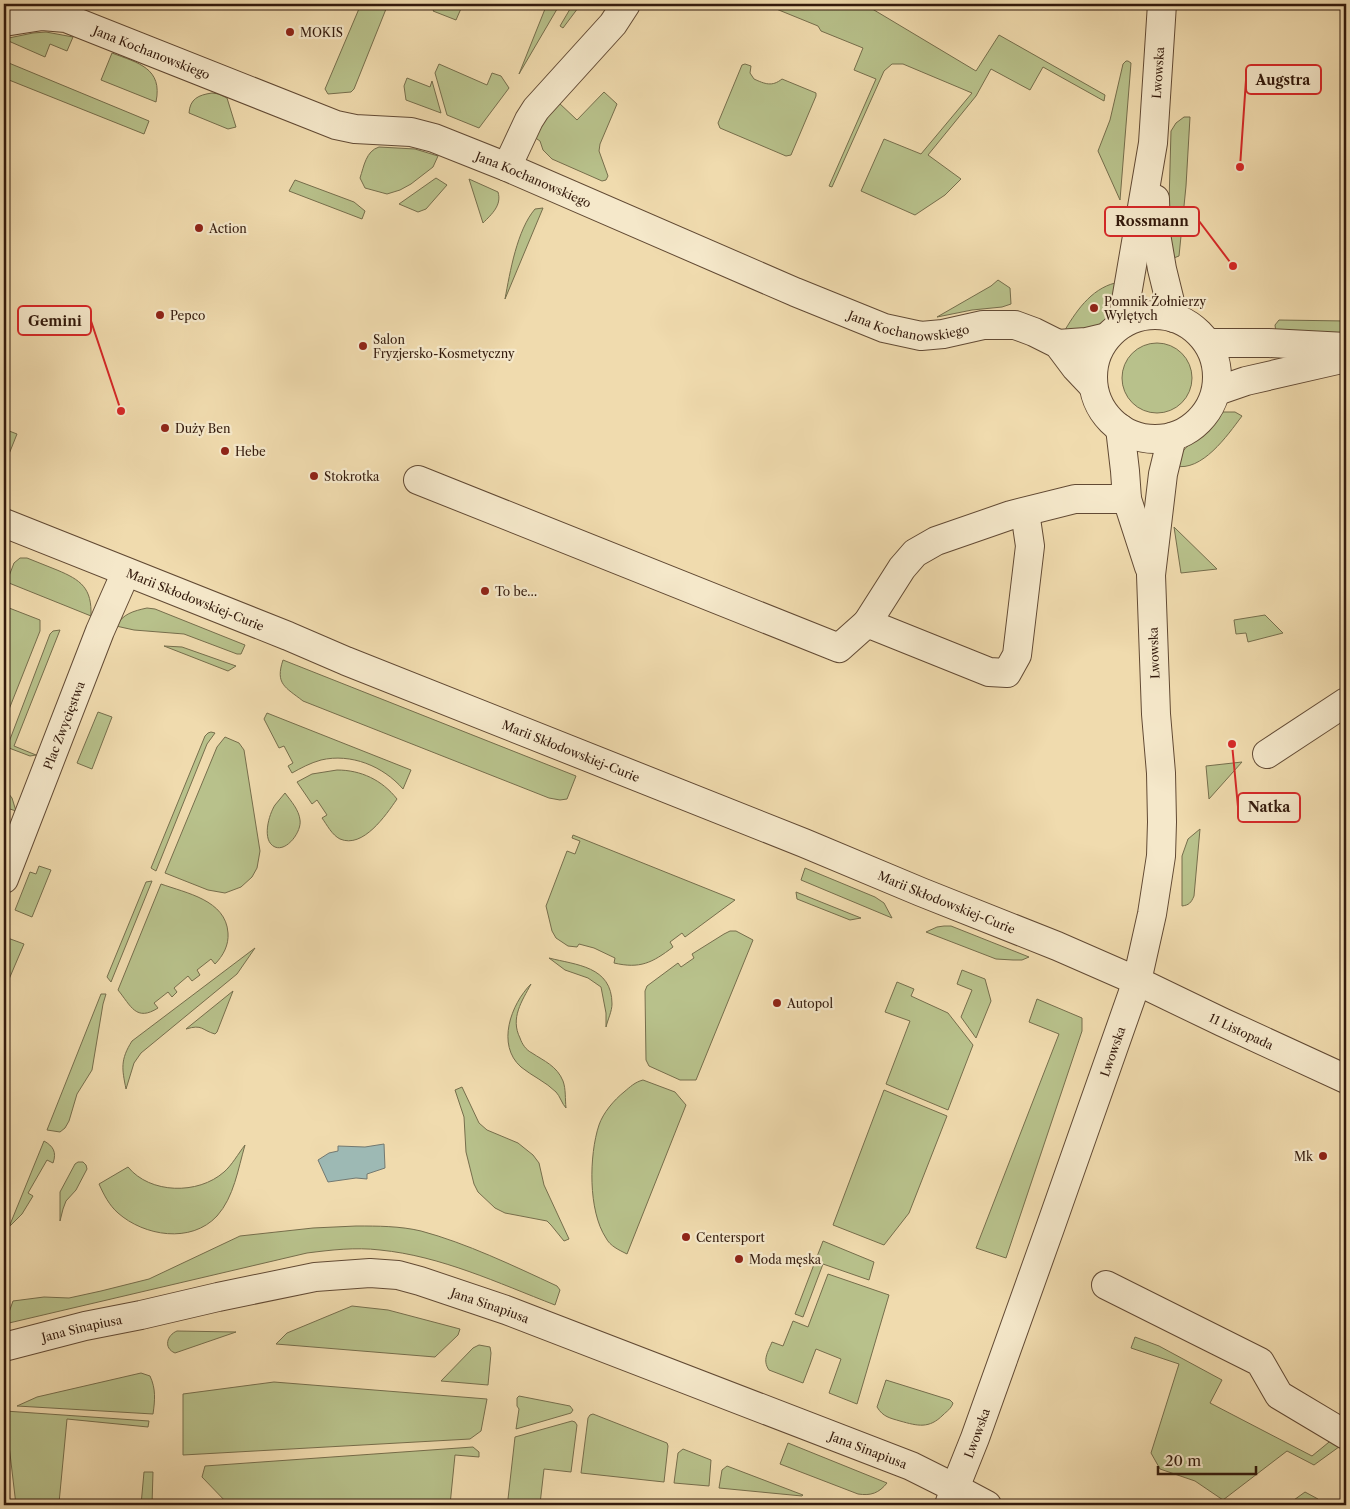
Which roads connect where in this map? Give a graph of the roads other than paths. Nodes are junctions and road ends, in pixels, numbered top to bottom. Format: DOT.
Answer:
graph roads {
  1 [pos="626,4"];
  2 [pos="1162,4"];
  3 [pos="4,22"];
  4 [pos="1153,143"];
  5 [pos="507,167"];
  6 [pos="1174,318"];
  7 [pos="1114,331"];
  8 [pos="1208,343"];
  9 [pos="1058,344"];
  10 [pos="1346,347"];
  11 [pos="1346,358"];
  12 [pos="1094,386"];
  13 [pos="1217,391"];
  14 [pos="1120,428"];
  15 [pos="1172,437"];
  16 [pos="418,480"];
  17 [pos="1127,499"];
  18 [pos="1025,512"];
  19 [pos="4,523"];
  20 [pos="126,572"];
  21 [pos="1151,575"];
  22 [pos="867,623"];
  23 [pos="1346,702"];
  24 [pos="1267,754"];
  25 [pos="4,879"];
  26 [pos="1137,981"];
  27 [pos="1346,1079"];
  28 [pos="1106,1284"];
  29 [pos="4,1347"];
  30 [pos="1346,1435"];
  31 [pos="952,1496"];
  32 [pos="987,1505"];
  1 -- 5 [label="street"];
  2 -- 4 [label="street, Lwowska"];
  3 -- 5 [label="street, Jana Kochanowskiego"];
  4 -- 6 [label="street, Lwowska"];
  4 -- 7 [label="street, Lwowska"];
  5 -- 9 [label="street, Jana Kochanowskiego"];
  6 -- 7 [label="street"];
  6 -- 8 [label="street"];
  7 -- 9 [label="street"];
  7 -- 12 [label="street"];
  8 -- 10 [label="street"];
  8 -- 13 [label="street"];
  9 -- 12 [label="street, Jana Kochanowskiego"];
  11 -- 13 [label="street"];
  12 -- 14 [label="street"];
  13 -- 15 [label="street"];
  14 -- 15 [label="street"];
  14 -- 17 [label="street, Lwowska"];
  15 -- 21 [label="street, Lwowska"];
  16 -- 22 [label="street"];
  17 -- 18 [label="street"];
  17 -- 21 [label="street, Lwowska"];
  18 -- 22 [label="street"];
  18 -- 22 [label="street"];
  19 -- 20 [label="street, Marii Skłodowskiej-Curie"];
  20 -- 25 [label="street, Plac Zwycięstwa"];
  20 -- 26 [label="street, Marii Skłodowskiej-Curie"];
  21 -- 26 [label="street, Lwowska"];
  23 -- 24 [label="street"];
  26 -- 27 [label="street, 11 Listopada"];
  26 -- 31 [label="street, Lwowska"];
  28 -- 30 [label="street"];
  29 -- 31 [label="street, Jana Sinapiusa"];
  31 -- 32 [label="street, Jana Sinapiusa"];
}
